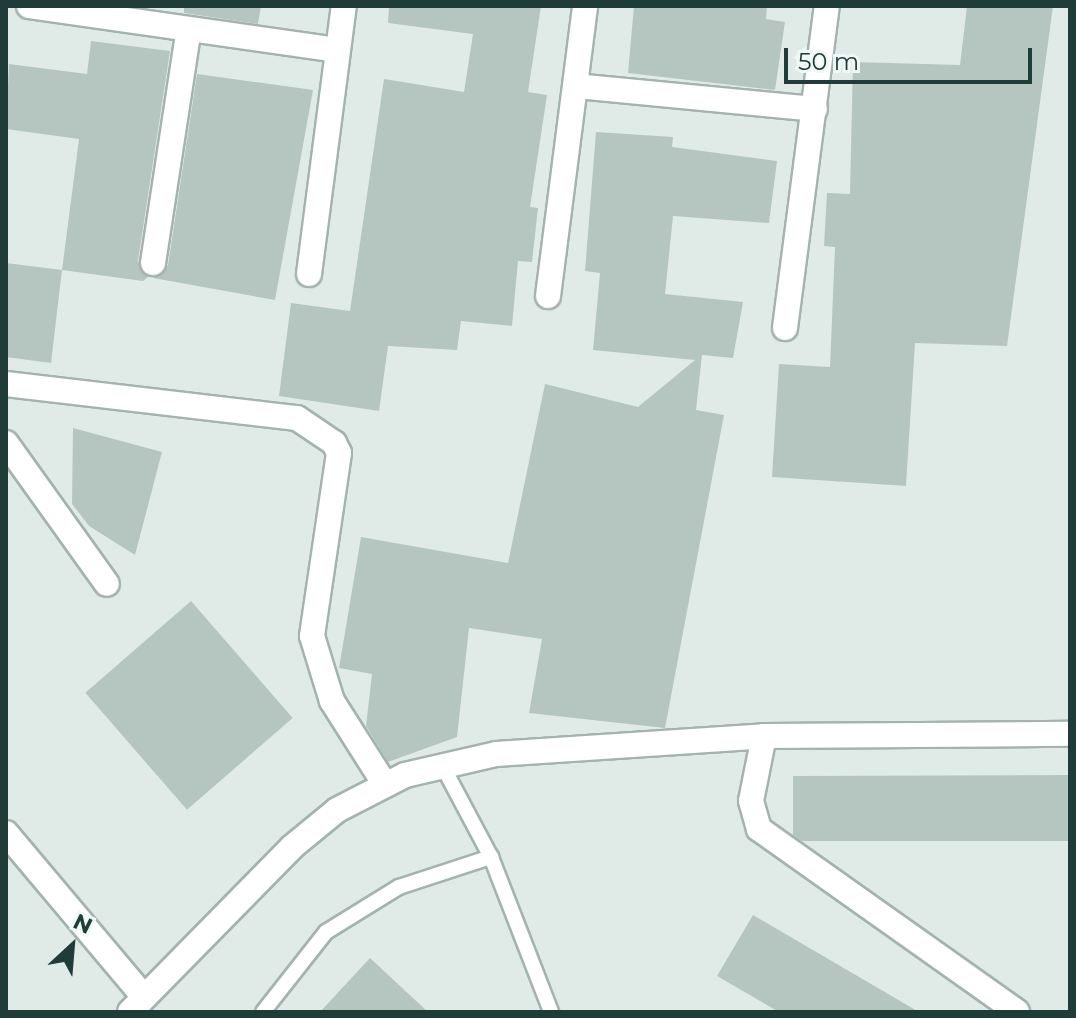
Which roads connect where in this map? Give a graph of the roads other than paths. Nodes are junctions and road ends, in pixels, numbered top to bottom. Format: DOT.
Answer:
graph roads {
  1 [pos="29,6"];
  2 [pos="344,6"];
  3 [pos="585,6"];
  4 [pos="827,6"];
  5 [pos="160,18"];
  6 [pos="188,34"];
  7 [pos="337,50"];
  8 [pos="576,86"];
  9 [pos="815,109"];
  10 [pos="153,263"];
  11 [pos="309,274"];
  12 [pos="548,296"];
  13 [pos="785,328"];
  14 [pos="6,384"];
  15 [pos="6,443"];
  16 [pos="107,584"];
  17 [pos="1070,734"];
  18 [pos="764,736"];
  19 [pos="442,765"];
  20 [pos="384,783"];
  21 [pos="6,833"];
  22 [pos="491,857"];
  23 [pos="137,1005"];
  24 [pos="263,1012"];
  25 [pos="551,1012"];
  26 [pos="1017,1012"];
  1 -- 5 [label="street"];
  2 -- 7 [label="street"];
  3 -- 8 [label="street"];
  4 -- 9 [label="street"];
  5 -- 6 [label="street"];
  6 -- 7 [label="street"];
  6 -- 10 [label="street"];
  7 -- 11 [label="street"];
  8 -- 9 [label="street"];
  8 -- 12 [label="street"];
  9 -- 13 [label="street"];
  14 -- 20 [label="street"];
  15 -- 16 [label="street"];
  17 -- 18 [label="street"];
  18 -- 19 [label="street"];
  18 -- 26 [label="street"];
  19 -- 20 [label="street"];
  19 -- 22 [label="lane"];
  20 -- 23 [label="street"];
  21 -- 23 [label="street"];
  22 -- 24 [label="lane"];
  22 -- 25 [label="lane"];
}
